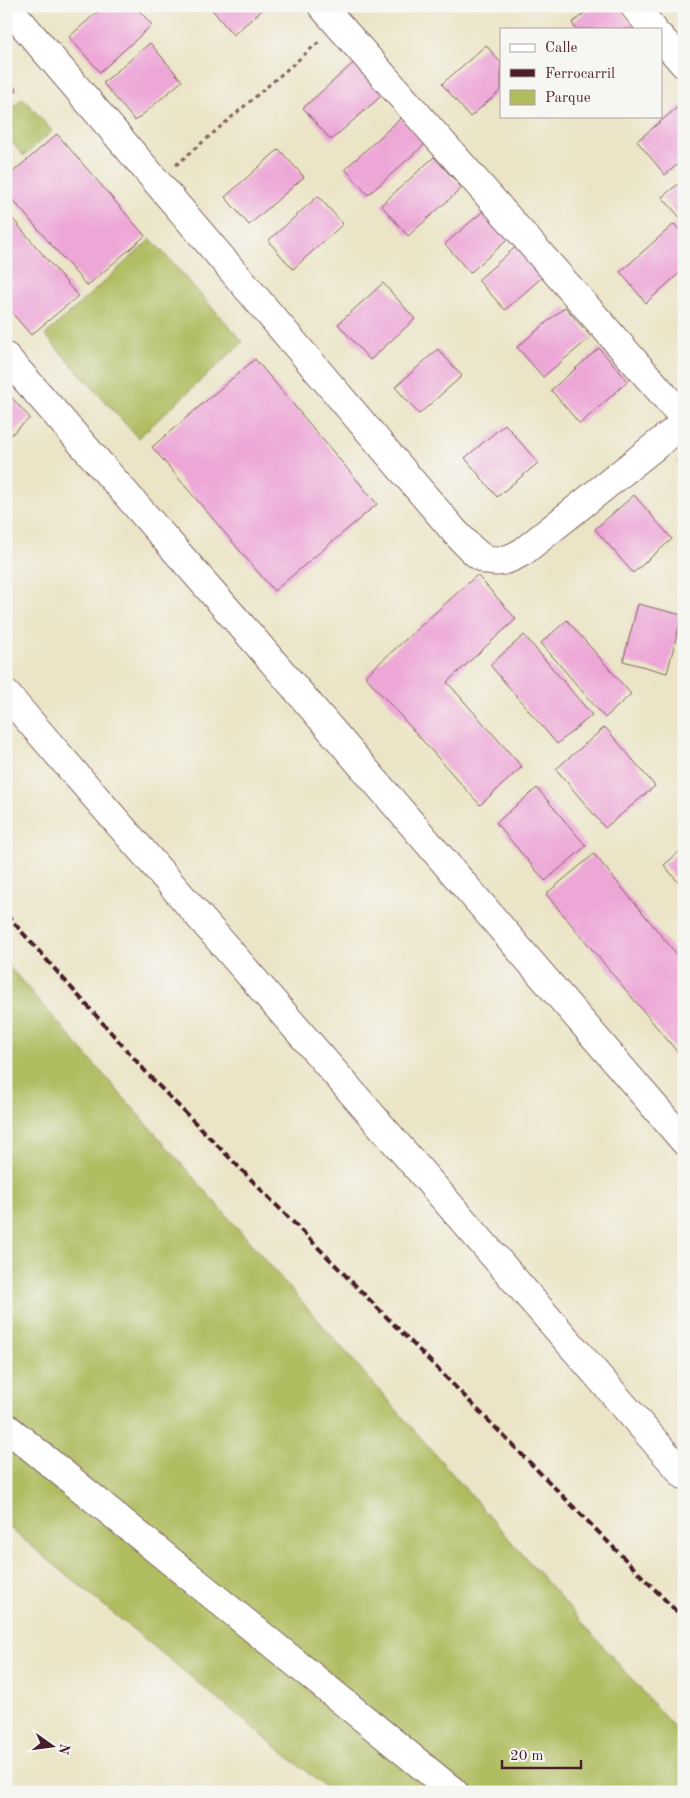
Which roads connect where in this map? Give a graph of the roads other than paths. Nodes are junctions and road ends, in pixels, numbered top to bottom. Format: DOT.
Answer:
graph roads {
  1 [pos="7,6"];
  2 [pos="634,6"];
  3 [pos="330,16"];
  4 [pos="652,28"];
  5 [pos="662,39"];
  6 [pos="684,64"];
  7 [pos="6,357"];
  8 [pos="684,418"];
  9 [pos="684,423"];
  10 [pos="6,694"];
  11 [pos="684,1141"];
  12 [pos="6,1427"];
  13 [pos="684,1475"];
  14 [pos="454,1792"];
  1 -- 9 [label="street"];
  2 -- 4 [label="street"];
  3 -- 8 [label="street"];
  5 -- 6 [label="street"];
  7 -- 11 [label="street"];
  10 -- 13 [label="street"];
  12 -- 14 [label="street"];
}
